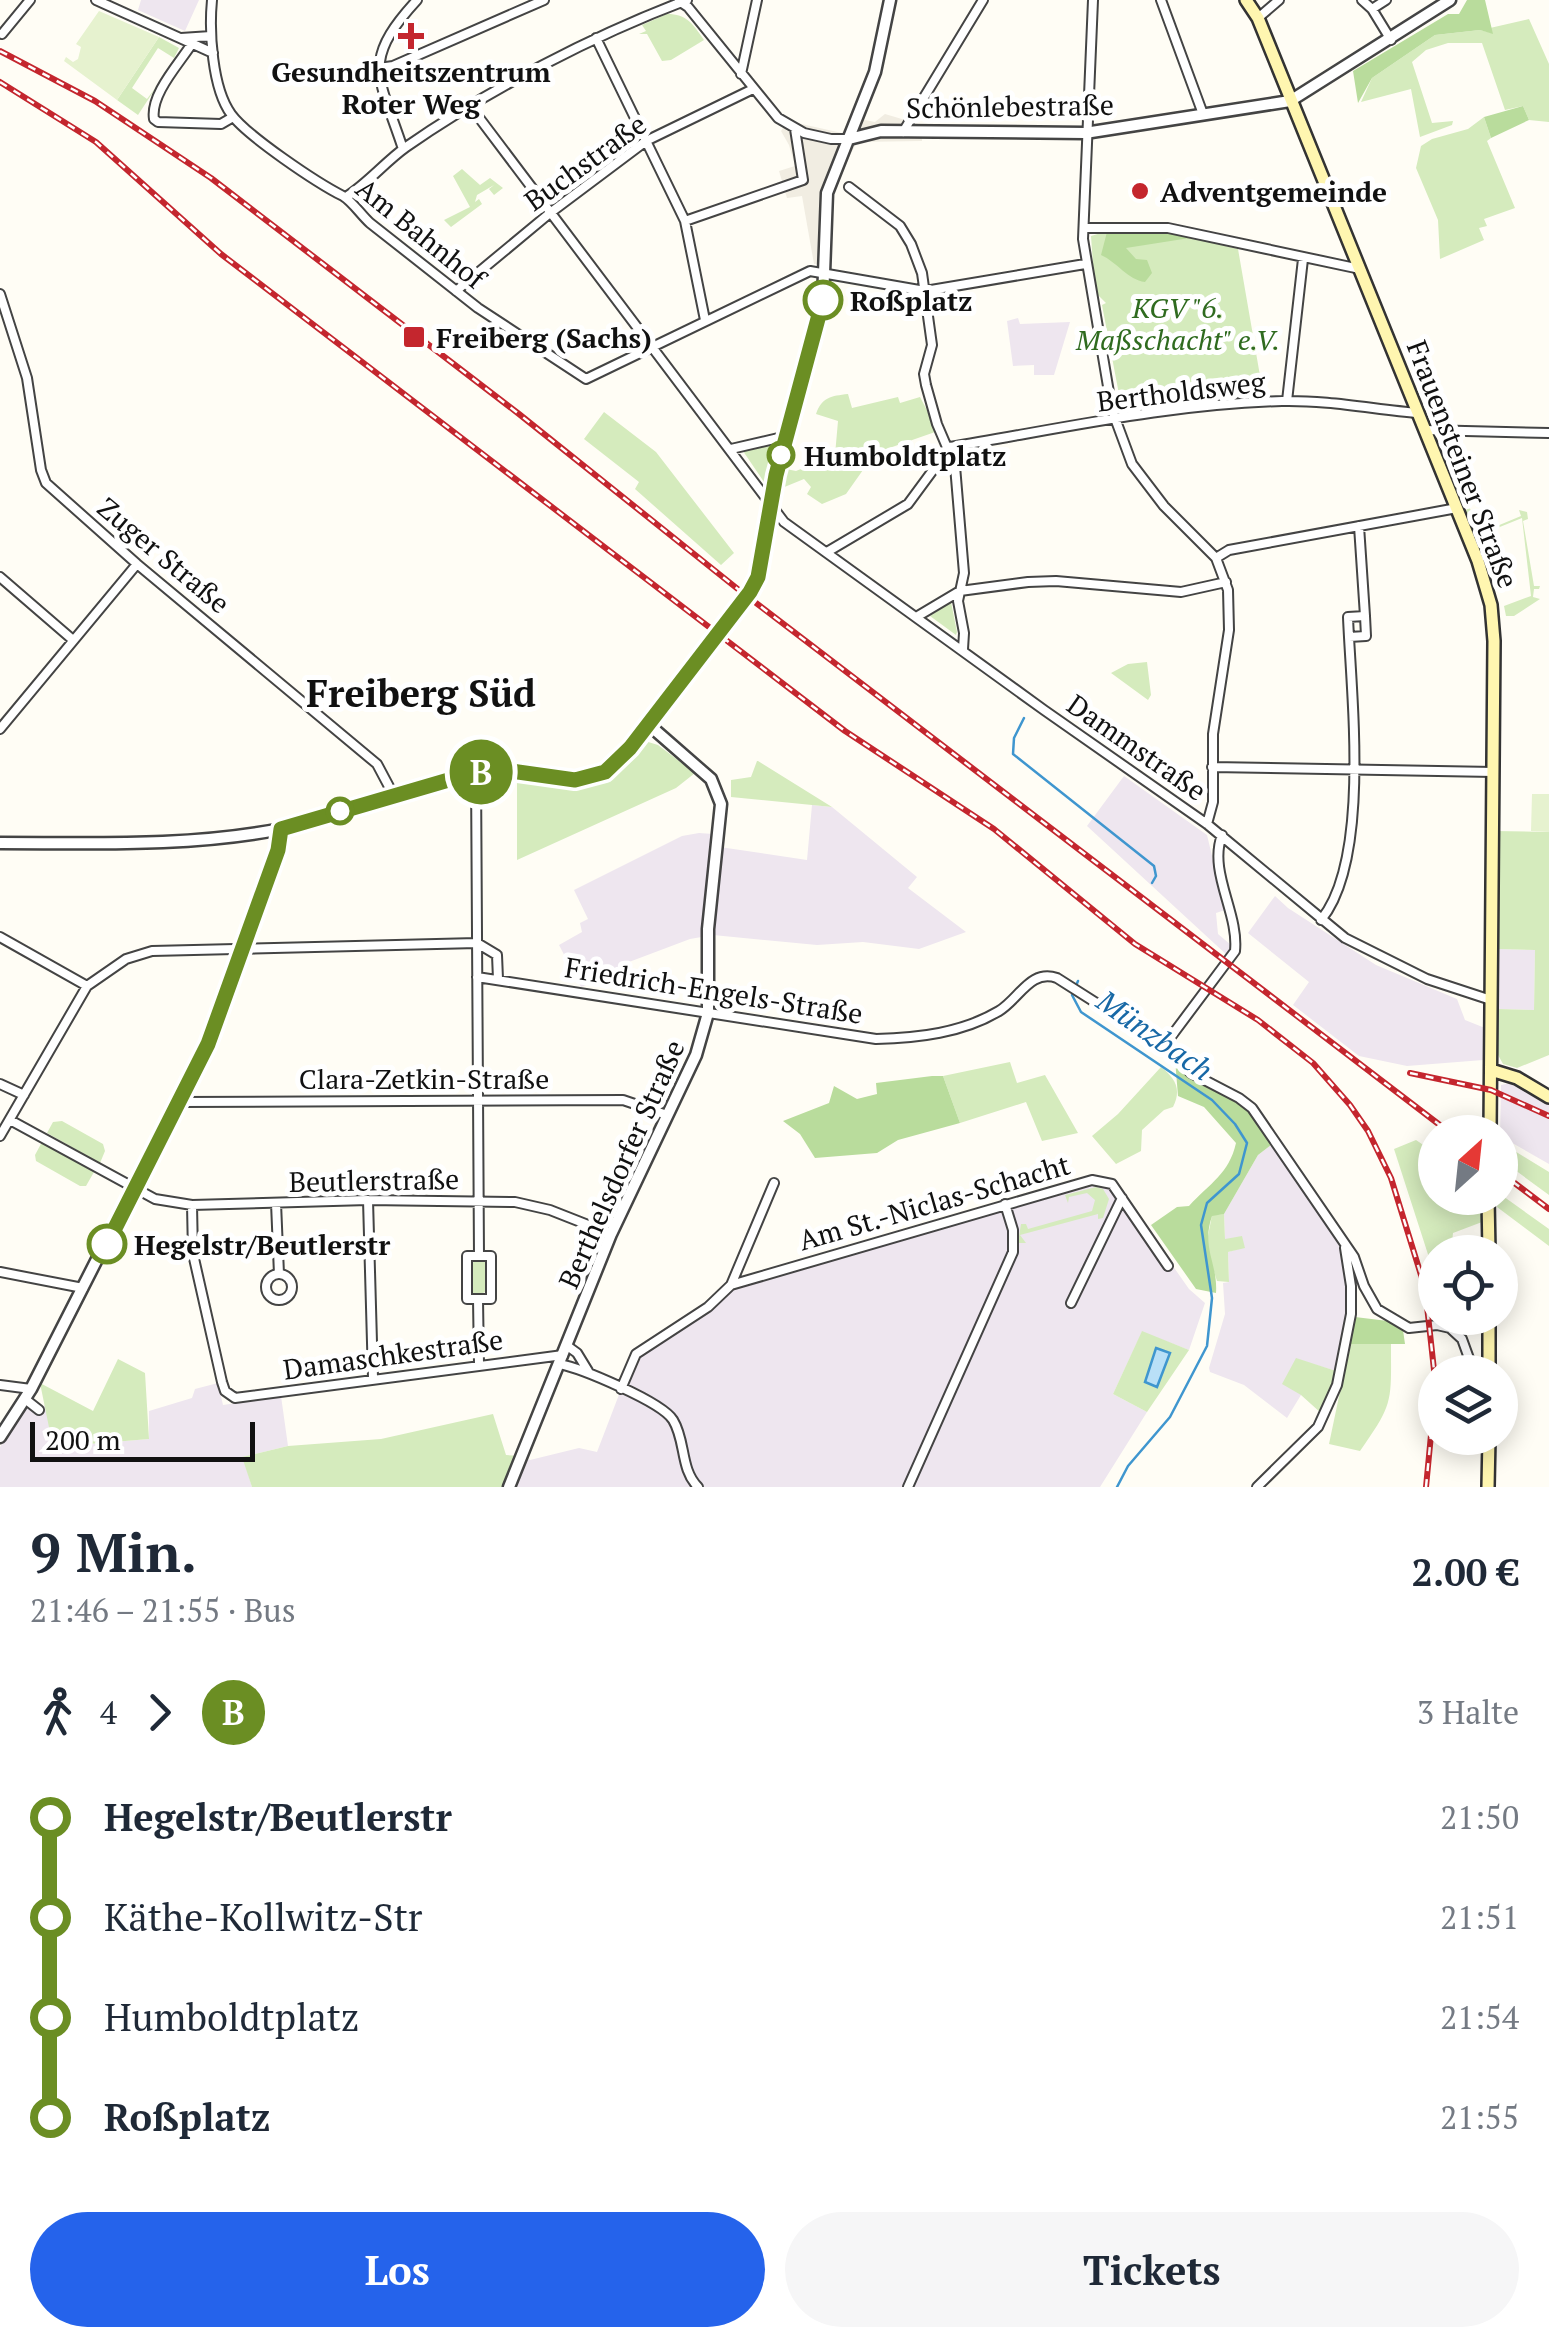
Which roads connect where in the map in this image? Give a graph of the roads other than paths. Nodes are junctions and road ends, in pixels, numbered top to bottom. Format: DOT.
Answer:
graph roads {
  1 [pos="30,0"];
  2 [pos="96,0"];
  3 [pos="212,0"];
  4 [pos="417,0"];
  5 [pos="544,0"];
  6 [pos="757,0"];
  7 [pos="890,0"];
  8 [pos="983,0"];
  9 [pos="1093,0"];
  10 [pos="1161,0"];
  11 [pos="1246,0"];
  12 [pos="1279,0"];
  13 [pos="1362,0"];
  14 [pos="1386,0"];
  15 [pos="1450,0"];
  16 [pos="682,1"];
  17 [pos="1372,9"];
  18 [pos="1258,18"];
  19 [pos="2,34"];
  20 [pos="211,36"];
  21 [pos="182,38"];
  22 [pos="596,38"];
  23 [pos="1391,40"];
  24 [pos="191,45"];
  25 [pos="213,53"];
  26 [pos="379,68"];
  27 [pos="741,74"];
  28 [pos="752,89"];
  29 [pos="1290,102"];
  30 [pos="472,107"];
  31 [pos="860,110"];
  32 [pos="1203,114"];
  33 [pos="233,116"];
  34 [pos="795,129"];
  35 [pos="881,131"];
  36 [pos="903,132"];
  37 [pos="1085,132"];
  38 [pos="849,138"];
  39 [pos="646,141"];
  40 [pos="403,149"];
  41 [pos="849,187"];
  42 [pos="346,196"];
  43 [pos="550,214"];
  44 [pos="685,221"];
  45 [pos="1086,228"];
  46 [pos="1304,259"];
  47 [pos="1085,264"];
  48 [pos="1360,269"];
  49 [pos="825,273"];
  50 [pos="456,291"];
  51 [pos="925,291"];
  52 [pos="0,294"];
  53 [pos="705,320"];
  54 [pos="652,346"];
  55 [pos="1286,401"];
  56 [pos="1418,412"];
  57 [pos="1115,420"];
  58 [pos="1425,430"];
  59 [pos="1549,433"];
  60 [pos="787,436"];
  61 [pos="950,448"];
  62 [pos="731,449"];
  63 [pos="771,505"];
  64 [pos="1457,508"];
  65 [pos="1359,526"];
  66 [pos="827,552"];
  67 [pos="1216,558"];
  68 [pos="137,564"];
  69 [pos="0,577"];
  70 [pos="1226,582"];
  71 [pos="751,590"];
  72 [pos="960,591"];
  73 [pos="918,616"];
  74 [pos="1365,616"];
  75 [pos="1349,637"];
  76 [pos="73,640"];
  77 [pos="962,649"];
  78 [pos="664,703"];
  79 [pos="648,724"];
  80 [pos="0,728"];
  81 [pos="1212,767"];
  82 [pos="1353,769"];
  83 [pos="476,772"];
  84 [pos="1494,772"];
  85 [pos="394,796"];
  86 [pos="1207,824"];
  87 [pos="281,829"];
  88 [pos="1222,835"];
  89 [pos="0,843"];
  90 [pos="1321,920"];
  91 [pos="0,937"];
  92 [pos="477,942"];
  93 [pos="244,949"];
  94 [pos="477,977"];
  95 [pos="498,978"];
  96 [pos="87,986"];
  97 [pos="1492,1000"];
  98 [pos="708,1013"];
  99 [pos="1164,1046"];
  100 [pos="1491,1070"];
  101 [pos="0,1084"];
  102 [pos="24,1096"];
  103 [pos="1549,1097"];
  104 [pos="477,1099"];
  105 [pos="179,1102"];
  106 [pos="667,1115"];
  107 [pos="1490,1115"];
  108 [pos="10,1120"];
  109 [pos="0,1136"];
  110 [pos="774,1183"];
  111 [pos="135,1190"];
  112 [pos="1122,1198"];
  113 [pos="368,1200"];
  114 [pos="477,1201"];
  115 [pos="276,1204"];
  116 [pos="1006,1204"];
  117 [pos="192,1205"];
  118 [pos="611,1234"];
  119 [pos="1344,1243"];
  120 [pos="479,1256"];
  121 [pos="1168,1266"];
  122 [pos="0,1272"];
  123 [pos="279,1274"];
  124 [pos="731,1285"];
  125 [pos="84,1288"];
  126 [pos="478,1298"];
  127 [pos="1071,1303"];
  128 [pos="562,1355"];
  129 [pos="1468,1355"];
  130 [pos="479,1364"];
  131 [pos="588,1371"];
  132 [pos="373,1378"];
  133 [pos="0,1385"];
  134 [pos="621,1389"];
  135 [pos="28,1394"];
  136 [pos="38,1410"];
  137 [pos="0,1437"];
  138 [pos="1489,1455"];
  139 [pos="509,1487"];
  140 [pos="698,1487"];
  141 [pos="908,1487"];
  142 [pos="1257,1487"];
  143 [pos="1488,1487"];
  1 -- 19 [label="street"];
  2 -- 21 [label="street"];
  3 -- 20 [label="street"];
  4 -- 26 [label="street"];
  5 -- 26 [label="street"];
  6 -- 27 [label="street"];
  7 -- 31 [label="street"];
  8 -- 36 [label="street"];
  9 -- 37 [label="street"];
  10 -- 32 [label="street"];
  11 -- 18 [label="main road, Frauensteiner Straße"];
  12 -- 18 [label="street"];
  13 -- 17 [label="street"];
  14 -- 17 [label="street"];
  15 -- 23 [label="street"];
  16 -- 22 [label="street"];
  16 -- 27 [label="street"];
  17 -- 23 [label="street"];
  18 -- 29 [label="main road, Frauensteiner Straße"];
  20 -- 21 [label="street"];
  20 -- 25 [label="street"];
  21 -- 24 [label="street"];
  22 -- 30 [label="street"];
  22 -- 39 [label="street"];
  23 -- 29 [label="street"];
  24 -- 25 [label="street"];
  24 -- 33 [label="street"];
  25 -- 33 [label="street"];
  26 -- 40 [label="street"];
  27 -- 28 [label="street"];
  28 -- 34 [label="street"];
  28 -- 39 [label="street, Buchstraße"];
  29 -- 32 [label="street, Schönlebestraße"];
  29 -- 48 [label="main road, Frauensteiner Straße"];
  30 -- 40 [label="street"];
  30 -- 43 [label="street, Dammstraße"];
  31 -- 35 [label="street"];
  31 -- 38 [label="street"];
  32 -- 37 [label="street, Schönlebestraße"];
  33 -- 42 [label="street, Am Bahnhof"];
  34 -- 38 [label="street"];
  34 -- 44 [label="street"];
  35 -- 36 [label="street, Schönlebestraße"];
  35 -- 38 [label="street, Schönlebestraße"];
  36 -- 37 [label="street, Schönlebestraße"];
  37 -- 45 [label="street"];
  38 -- 49 [label="street"];
  39 -- 43 [label="street, Buchstraße"];
  39 -- 44 [label="street"];
  40 -- 42 [label="street"];
  41 -- 51 [label="street"];
  42 -- 50 [label="street, Am Bahnhof"];
  43 -- 50 [label="street, Buchstraße"];
  43 -- 54 [label="street, Dammstraße"];
  44 -- 53 [label="street"];
  45 -- 46 [label="street"];
  45 -- 47 [label="street"];
  46 -- 48 [label="street"];
  46 -- 55 [label="street"];
  47 -- 51 [label="street"];
  47 -- 57 [label="street"];
  48 -- 56 [label="main road, Frauensteiner Straße"];
  49 -- 51 [label="street"];
  49 -- 53 [label="street"];
  49 -- 60 [label="street"];
  50 -- 54 [label="street, Am Bahnhof"];
  51 -- 61 [label="street"];
  52 -- 68 [label="street, Zuger Straße"];
  53 -- 54 [label="street"];
  54 -- 62 [label="street, Dammstraße"];
  55 -- 56 [label="street, Bertholdsweg"];
  55 -- 57 [label="street, Bertholdsweg"];
  56 -- 58 [label="main road, Frauensteiner Straße"];
  57 -- 61 [label="street, Bertholdsweg"];
  57 -- 67 [label="street"];
  58 -- 59 [label="street"];
  58 -- 64 [label="main road, Frauensteiner Straße"];
  60 -- 62 [label="street"];
  60 -- 63 [label="street"];
  61 -- 66 [label="street"];
  61 -- 72 [label="street"];
  62 -- 63 [label="street, Dammstraße"];
  63 -- 66 [label="street, Dammstraße"];
  63 -- 71 [label="street"];
  64 -- 65 [label="street"];
  64 -- 84 [label="main road, Frauensteiner Straße"];
  65 -- 67 [label="street"];
  65 -- 74 [label="street"];
  66 -- 73 [label="street, Dammstraße"];
  67 -- 70 [label="street"];
  68 -- 76 [label="street"];
  68 -- 85 [label="street, Zuger Straße"];
  69 -- 76 [label="street"];
  70 -- 72 [label="street"];
  70 -- 81 [label="street"];
  72 -- 73 [label="street"];
  72 -- 77 [label="street"];
  73 -- 77 [label="street, Dammstraße"];
  74 -- 75 [label="street"];
  74 -- 75 [label="street"];
  75 -- 82 [label="street"];
  76 -- 80 [label="street"];
  77 -- 86 [label="street, Dammstraße"];
  78 -- 79 [label="street"];
  79 -- 83 [label="street"];
  79 -- 98 [label="street, Berthelsdorfer Straße"];
  81 -- 82 [label="street"];
  81 -- 86 [label="street"];
  82 -- 84 [label="street"];
  82 -- 90 [label="street"];
  83 -- 85 [label="street"];
  83 -- 92 [label="street"];
  84 -- 97 [label="main road, Frauensteiner Straße"];
  85 -- 87 [label="street"];
  86 -- 88 [label="street, Dammstraße"];
  87 -- 89 [label="street"];
  87 -- 93 [label="street"];
  88 -- 90 [label="street, Dammstraße"];
  88 -- 99 [label="street"];
  90 -- 97 [label="street, Dammstraße"];
  91 -- 96 [label="street"];
  92 -- 93 [label="street"];
  92 -- 94 [label="street"];
  92 -- 95 [label="street"];
  93 -- 96 [label="street"];
  93 -- 105 [label="street"];
  94 -- 95 [label="street, Friedrich-Engels-Straße"];
  94 -- 104 [label="street"];
  95 -- 98 [label="street, Friedrich-Engels-Straße"];
  96 -- 102 [label="street"];
  97 -- 100 [label="main road, Frauensteiner Straße"];
  98 -- 99 [label="street, Friedrich-Engels-Straße"];
  98 -- 106 [label="street, Berthelsdorfer Straße"];
  99 -- 119 [label="street"];
  100 -- 103 [label="main road"];
  100 -- 107 [label="main road, Frauensteiner Straße"];
  101 -- 102 [label="street"];
  102 -- 108 [label="street"];
  104 -- 105 [label="street, Clara-Zetkin-Straße"];
  104 -- 106 [label="street, Clara-Zetkin-Straße"];
  104 -- 114 [label="street"];
  105 -- 111 [label="street"];
  106 -- 118 [label="street, Berthelsdorfer Straße"];
  108 -- 109 [label="street"];
  108 -- 111 [label="street, Beutlerstraße"];
  110 -- 124 [label="street, Am St.-Niclas-Schacht"];
  111 -- 117 [label="street, Beutlerstraße"];
  111 -- 125 [label="street"];
  112 -- 116 [label="street, Am St.-Niclas-Schacht"];
  112 -- 121 [label="street"];
  112 -- 127 [label="street"];
  113 -- 114 [label="street, Beutlerstraße"];
  113 -- 115 [label="street, Beutlerstraße"];
  113 -- 132 [label="street"];
  114 -- 118 [label="street, Beutlerstraße"];
  114 -- 120 [label="street"];
  115 -- 117 [label="street, Beutlerstraße"];
  115 -- 123 [label="street"];
  116 -- 124 [label="street, Am St.-Niclas-Schacht"];
  116 -- 141 [label="street"];
  117 -- 132 [label="street, Damaschkestraße"];
  118 -- 128 [label="street, Berthelsdorfer Straße"];
  119 -- 129 [label="street"];
  119 -- 142 [label="street"];
  120 -- 126 [label="street"];
  120 -- 126 [label="street"];
  122 -- 125 [label="street"];
  124 -- 134 [label="street, Am St.-Niclas-Schacht"];
  125 -- 135 [label="street"];
  126 -- 130 [label="street"];
  128 -- 130 [label="street, Damaschkestraße"];
  128 -- 131 [label="street, Damaschkestraße"];
  128 -- 131 [label="street"];
  128 -- 139 [label="street, Berthelsdorfer Straße"];
  130 -- 132 [label="street, Damaschkestraße"];
  131 -- 134 [label="street"];
  133 -- 135 [label="street"];
  134 -- 140 [label="street"];
  135 -- 136 [label="street"];
  135 -- 137 [label="street"];
  138 -- 143 [label="main road"];
}
